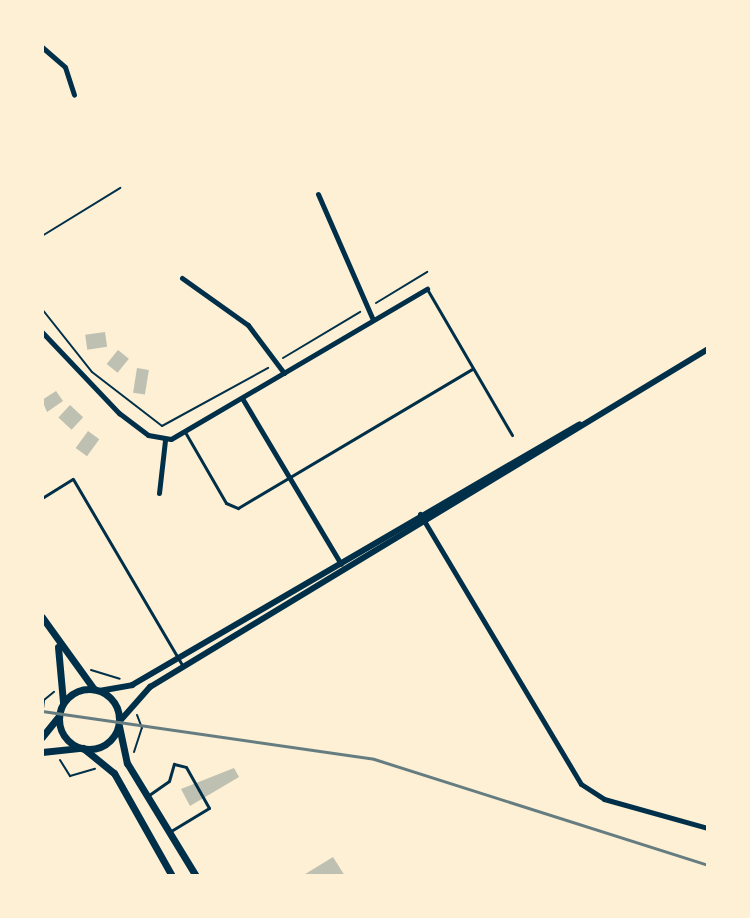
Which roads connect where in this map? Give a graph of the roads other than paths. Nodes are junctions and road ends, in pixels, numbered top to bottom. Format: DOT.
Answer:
graph roads {
  1 [pos="42,47"];
  2 [pos="74,95"];
  3 [pos="318,194"];
  4 [pos="182,278"];
  5 [pos="427,289"];
  6 [pos="373,320"];
  7 [pos="42,332"];
  8 [pos="708,349"];
  9 [pos="472,369"];
  10 [pos="284,373"];
  11 [pos="242,398"];
  12 [pos="591,419"];
  13 [pos="185,432"];
  14 [pos="512,435"];
  15 [pos="165,440"];
  16 [pos="289,478"];
  17 [pos="159,493"];
  18 [pos="42,498"];
  19 [pos="420,514"];
  20 [pos="426,524"];
  21 [pos="340,562"];
  22 [pos="345,572"];
  23 [pos="42,617"];
  24 [pos="52,634"];
  25 [pos="178,658"];
  26 [pos="184,667"];
  27 [pos="98,690"];
  28 [pos="61,710"];
  29 [pos="119,723"];
  30 [pos="42,737"];
  31 [pos="82,748"];
  32 [pos="42,752"];
  33 [pos="149,795"];
  34 [pos="708,828"];
  35 [pos="170,832"];
  36 [pos="189,864"];
  37 [pos="172,876"];
  38 [pos="196,876"];
  1 -- 2 [label="street"];
  3 -- 6 [label="street"];
  4 -- 10 [label="street"];
  5 -- 6 [label="street"];
  5 -- 9 [label="lane"];
  6 -- 10 [label="street"];
  7 -- 15 [label="street"];
  8 -- 12 [label="street"];
  9 -- 14 [label="lane"];
  9 -- 16 [label="lane"];
  10 -- 11 [label="street"];
  11 -- 13 [label="street"];
  11 -- 16 [label="street"];
  12 -- 19 [label="street"];
  12 -- 20 [label="street"];
  13 -- 15 [label="street"];
  13 -- 16 [label="lane"];
  15 -- 17 [label="street"];
  16 -- 21 [label="street"];
  18 -- 25 [label="lane"];
  19 -- 20 [label="street"];
  19 -- 21 [label="street"];
  20 -- 22 [label="street"];
  20 -- 34 [label="street"];
  21 -- 22 [label="street"];
  21 -- 25 [label="street"];
  22 -- 26 [label="street"];
  23 -- 24 [label="main road"];
  24 -- 27 [label="main road"];
  24 -- 28 [label="main road"];
  25 -- 26 [label="lane"];
  25 -- 27 [label="street"];
  26 -- 29 [label="street"];
  27 -- 28 [label="main road"];
  27 -- 29 [label="main road"];
  28 -- 30 [label="main road"];
  28 -- 31 [label="main road"];
  29 -- 31 [label="main road"];
  29 -- 33 [label="main road"];
  31 -- 32 [label="main road"];
  31 -- 37 [label="main road"];
  33 -- 35 [label="main road"];
  33 -- 35 [label="lane"];
  35 -- 36 [label="main road"];
  36 -- 37 [label="main road"];
  36 -- 38 [label="main road"];
}
